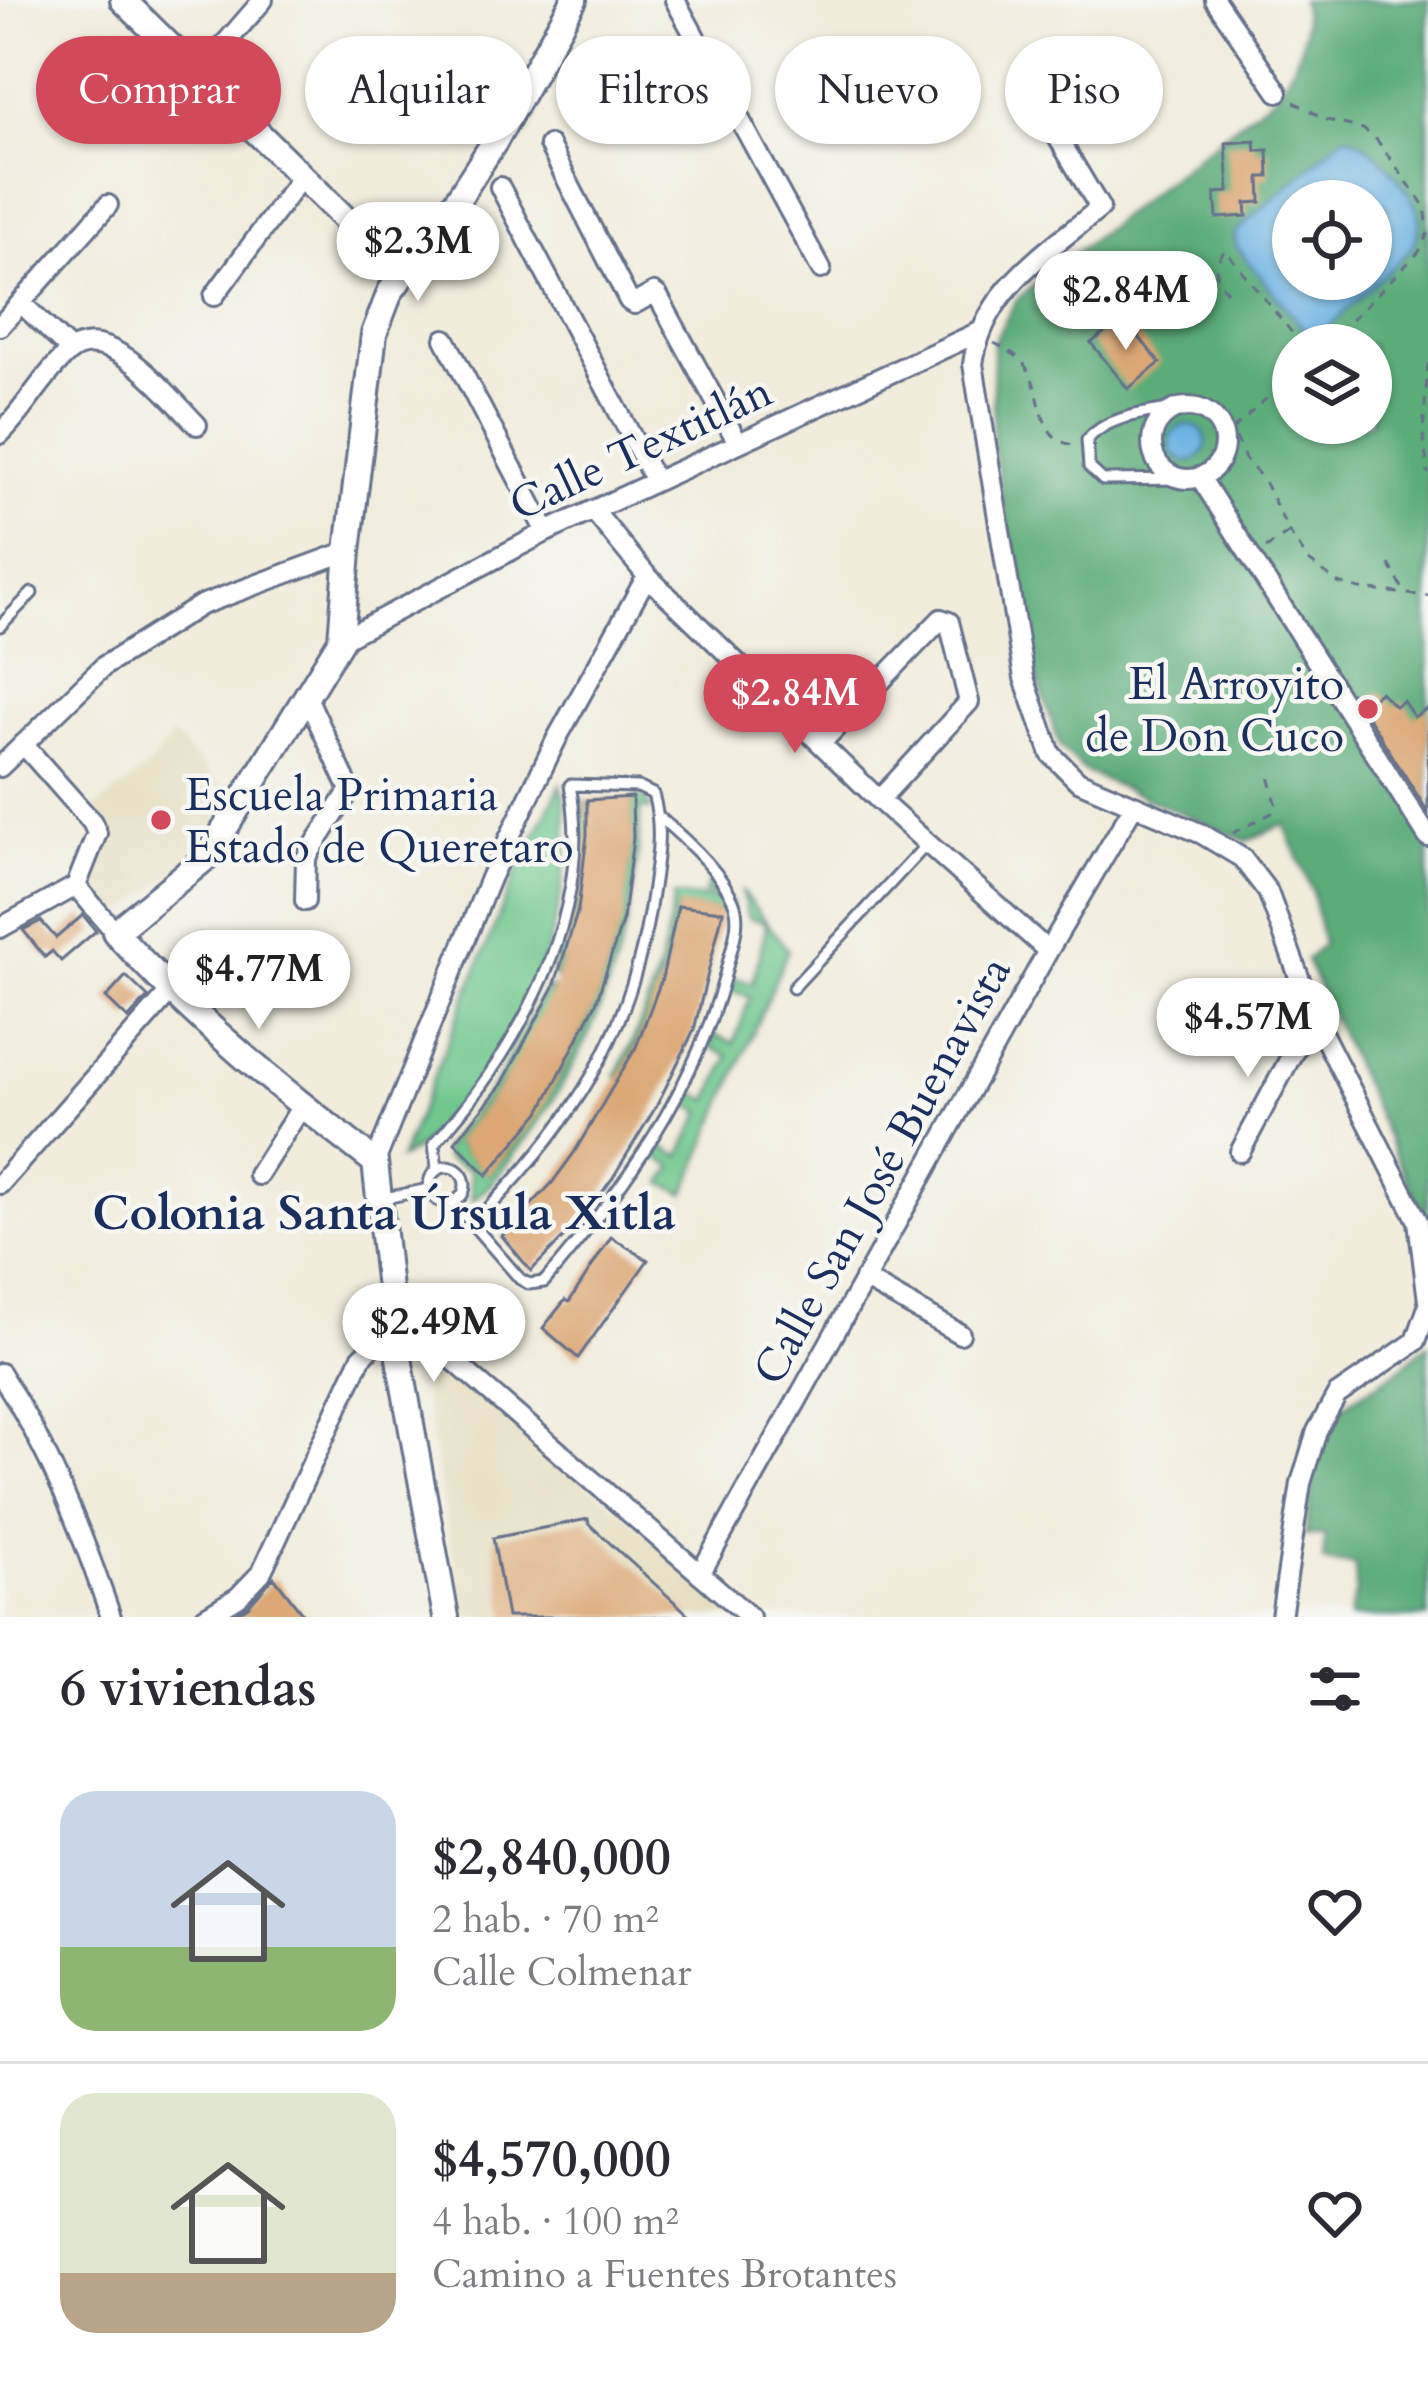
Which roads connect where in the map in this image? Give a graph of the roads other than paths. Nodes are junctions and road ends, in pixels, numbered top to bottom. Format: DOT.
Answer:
graph roads {
  1 [pos="263,0"];
  2 [pos="574,0"];
  3 [pos="674,0"];
  4 [pos="1215,0"];
  5 [pos="131,3"];
  6 [pos="162,36"];
  7 [pos="232,36"];
  8 [pos="1279,92"];
  9 [pos="269,144"];
  10 [pos="1063,144"];
  11 [pos="549,145"];
  12 [pos="302,176"];
  13 [pos="500,187"];
  14 [pos="108,205"];
  15 [pos="821,269"];
  16 [pos="401,274"];
  17 [pos="214,296"];
  18 [pos="21,303"];
  19 [pos="0,326"];
  20 [pos="977,333"];
  21 [pos="446,339"];
  22 [pos="70,350"];
  23 [pos="1186,406"];
  24 [pos="197,425"];
  25 [pos="0,434"];
  26 [pos="738,443"];
  27 [pos="1193,478"];
  28 [pos="655,481"];
  29 [pos="593,510"];
  30 [pos="546,532"];
  31 [pos="347,551"];
  32 [pos="647,576"];
  33 [pos="32,593"];
  34 [pos="0,626"];
  35 [pos="341,640"];
  36 [pos="306,694"];
  37 [pos="821,743"];
  38 [pos="23,744"];
  39 [pos="0,766"];
  40 [pos="879,800"];
  41 [pos="1133,807"];
  42 [pos="659,817"];
  43 [pos="1428,837"];
  44 [pos="928,843"];
  45 [pos="76,886"];
  46 [pos="305,901"];
  47 [pos="0,928"];
  48 [pos="115,932"];
  49 [pos="1048,951"];
  50 [pos="794,988"];
  51 [pos="170,992"];
  52 [pos="1313,1015"];
  53 [pos="302,1106"];
  54 [pos="1240,1151"];
  55 [pos="375,1162"];
  56 [pos="437,1169"];
  57 [pos="258,1175"];
  58 [pos="0,1184"];
  59 [pos="429,1189"];
  60 [pos="380,1199"];
  61 [pos="453,1202"];
  62 [pos="471,1226"];
  63 [pos="864,1279"];
  64 [pos="1428,1304"];
  65 [pos="393,1325"];
  66 [pos="960,1334"];
  67 [pos="0,1372"];
  68 [pos="700,1574"];
  69 [pos="111,1617"];
  70 [pos="205,1617"];
  71 [pos="446,1617"];
  72 [pos="750,1617"];
  73 [pos="1281,1617"];
  1 -- 7 [label="street"];
  2 -- 16 [label="street"];
  3 -- 15 [label="street"];
  4 -- 8 [label="street"];
  5 -- 6 [label="street"];
  9 -- 12 [label="street"];
  10 -- 20 [label="street"];
  11 -- 26 [label="street"];
  12 -- 16 [label="street"];
  12 -- 17 [label="street"];
  13 -- 28 [label="street"];
  14 -- 18 [label="street"];
  16 -- 31 [label="street"];
  18 -- 19 [label="street"];
  18 -- 22 [label="street"];
  20 -- 26 [label="street, Calle Textitlán"];
  20 -- 41 [label="street"];
  21 -- 30 [label="street"];
  22 -- 24 [label="street"];
  22 -- 25 [label="street"];
  23 -- 27 [label="street"];
  23 -- 27 [label="street"];
  23 -- 27 [label="lane"];
  26 -- 28 [label="street, Calle Textitlán"];
  27 -- 43 [label="street"];
  28 -- 29 [label="street, Calle Textitlán"];
  29 -- 30 [label="street, Calle Textitlán"];
  29 -- 32 [label="street"];
  30 -- 35 [label="street, Calle Textitlán"];
  31 -- 35 [label="street"];
  31 -- 38 [label="street"];
  32 -- 37 [label="street"];
  32 -- 55 [label="street"];
  33 -- 34 [label="lane"];
  35 -- 36 [label="street"];
  36 -- 46 [label="street"];
  36 -- 48 [label="street"];
  37 -- 40 [label="street"];
  37 -- 40 [label="street"];
  38 -- 39 [label="street"];
  38 -- 45 [label="street"];
  40 -- 44 [label="street"];
  41 -- 49 [label="street, Calle San José Buenavista"];
  41 -- 52 [label="street"];
  42 -- 56 [label="lane"];
  42 -- 62 [label="lane"];
  42 -- 62 [label="lane"];
  44 -- 49 [label="street"];
  44 -- 50 [label="lane"];
  45 -- 47 [label="street"];
  45 -- 48 [label="street"];
  48 -- 51 [label="street"];
  49 -- 63 [label="street, Calle San José Buenavista"];
  51 -- 53 [label="street"];
  51 -- 58 [label="street"];
  52 -- 54 [label="street"];
  52 -- 64 [label="street"];
  53 -- 55 [label="street"];
  53 -- 57 [label="street"];
  55 -- 60 [label="street"];
  56 -- 59 [label="lane"];
  56 -- 61 [label="lane"];
  59 -- 60 [label="lane"];
  59 -- 61 [label="lane"];
  60 -- 65 [label="street"];
  61 -- 62 [label="lane"];
  63 -- 66 [label="street"];
  63 -- 68 [label="street, Calle San José Buenavista"];
  64 -- 73 [label="street"];
  65 -- 68 [label="street"];
  65 -- 70 [label="street"];
  65 -- 71 [label="street"];
  67 -- 69 [label="street"];
  68 -- 72 [label="street"];
}
